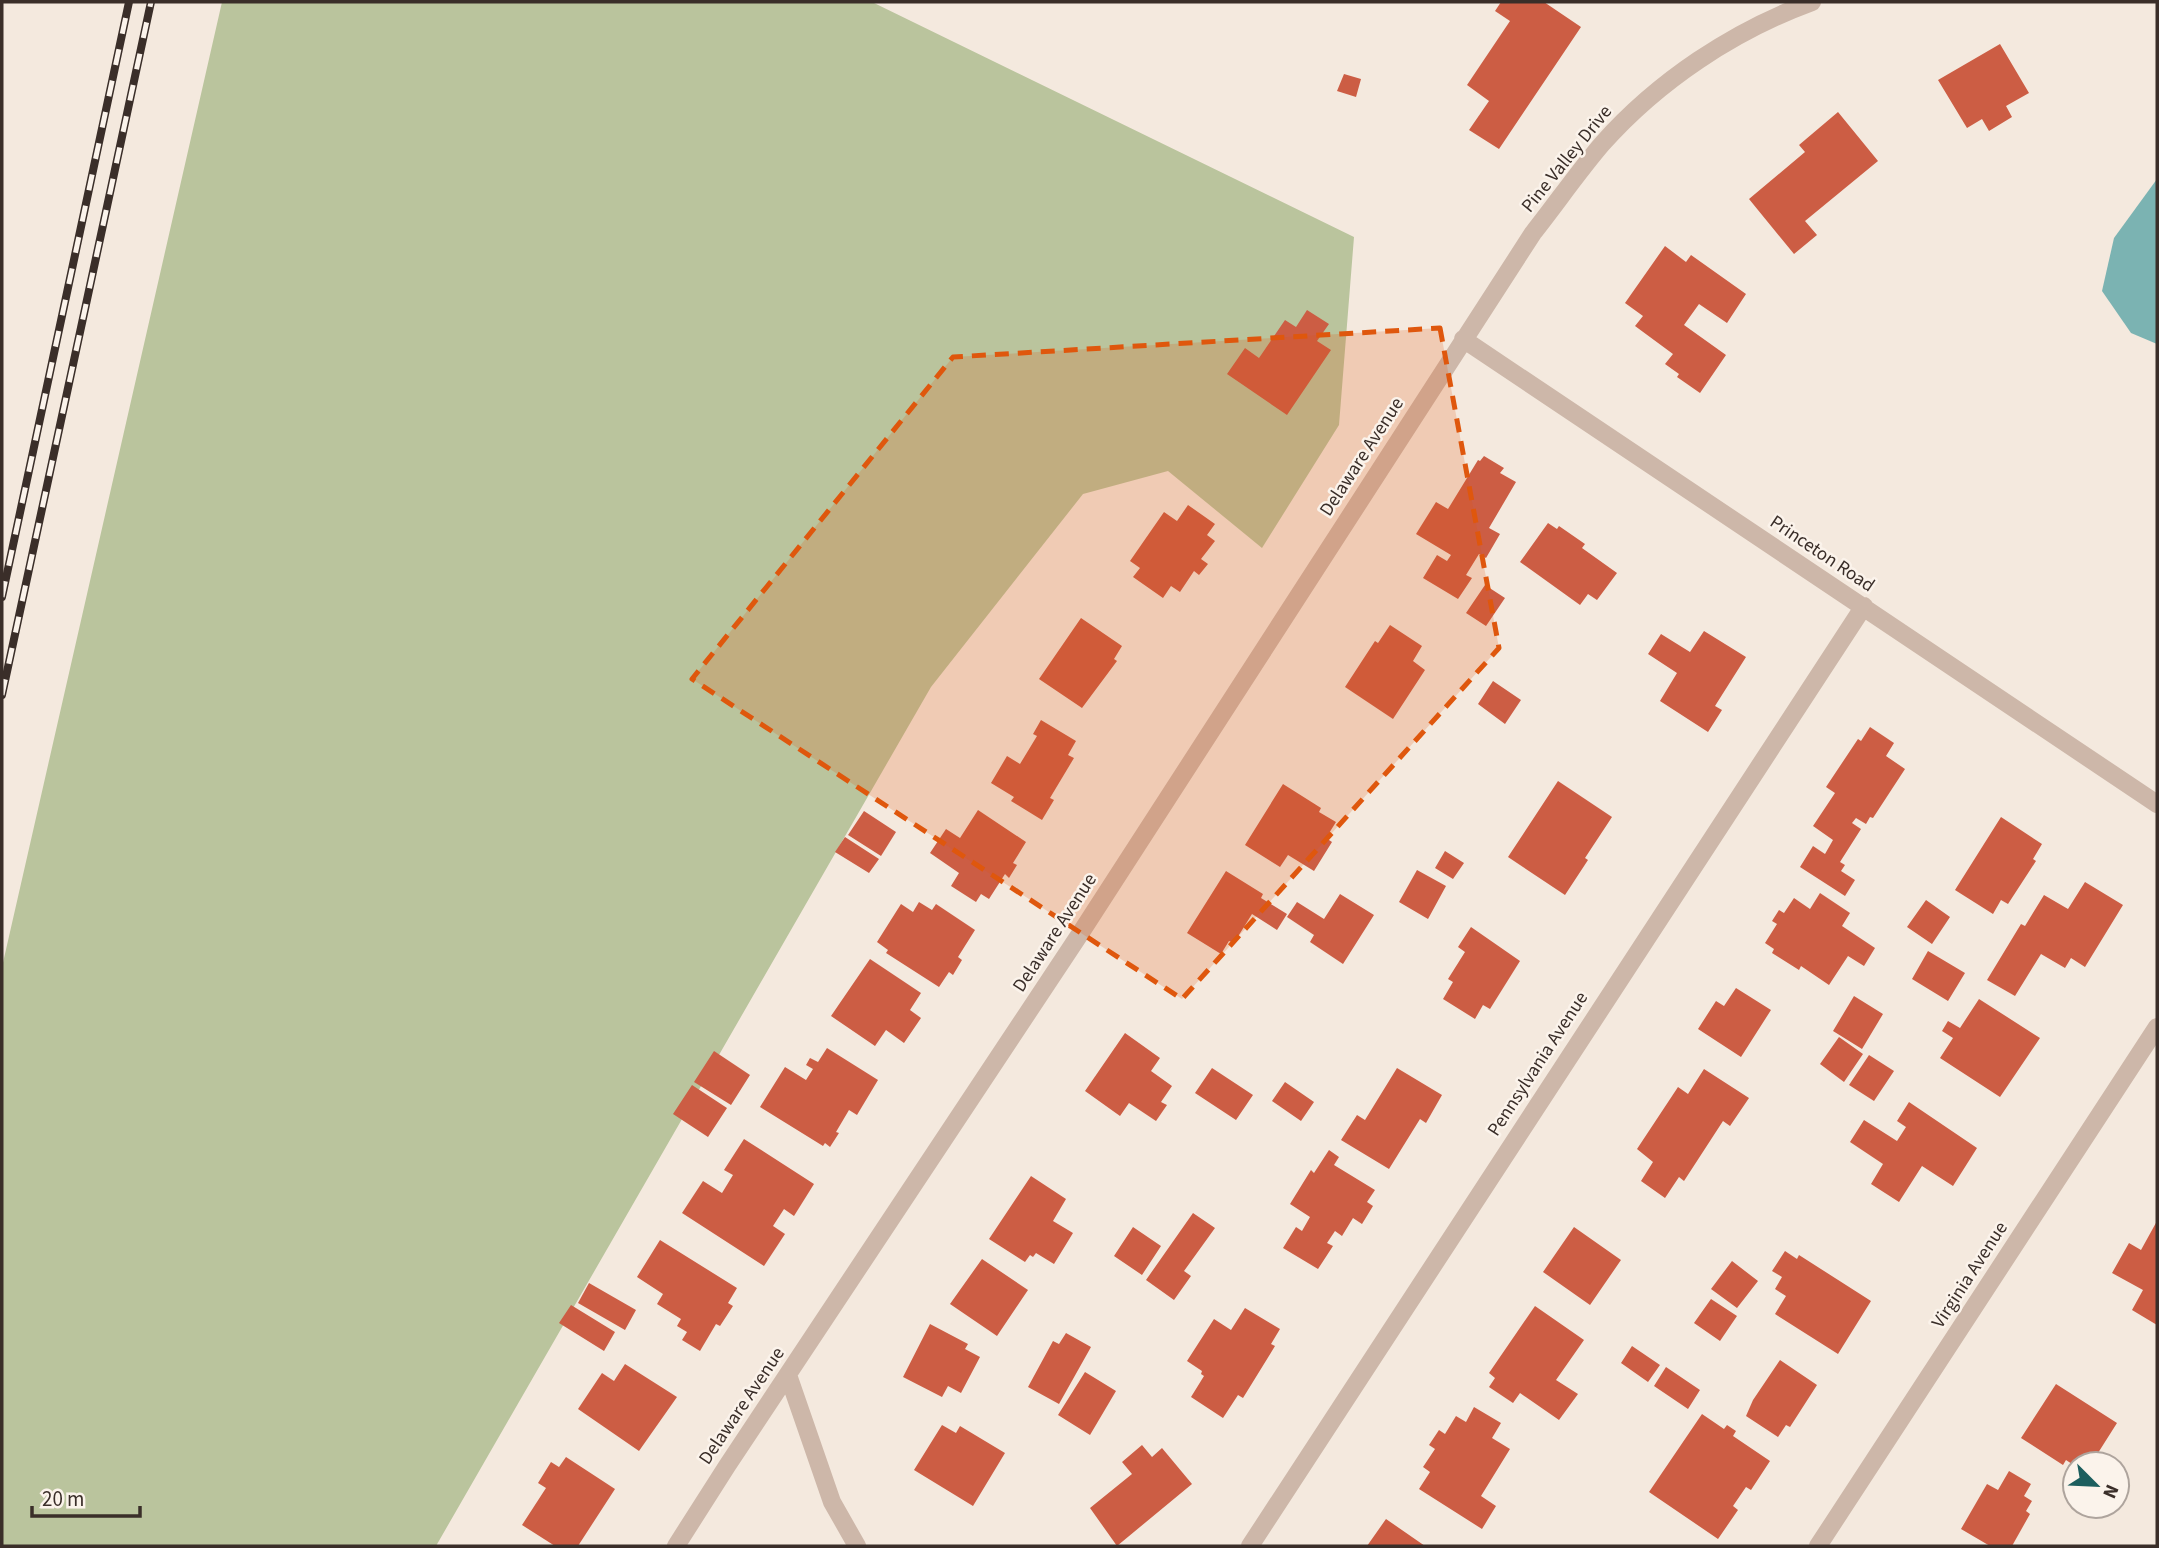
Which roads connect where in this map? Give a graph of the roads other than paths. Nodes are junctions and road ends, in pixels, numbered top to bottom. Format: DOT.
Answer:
graph roads {
  1 [pos="1812,2"];
  2 [pos="1463,339"];
  3 [pos="1864,606"];
  4 [pos="2157,804"];
  5 [pos="2157,1027"];
  6 [pos="788,1375"];
  7 [pos="676,1546"];
  8 [pos="857,1546"];
  9 [pos="1250,1546"];
  10 [pos="1818,1546"];
  1 -- 2 [label="street, Pine Valley Drive"];
  2 -- 3 [label="street, Princeton Road"];
  2 -- 6 [label="street, Delaware Avenue"];
  3 -- 4 [label="street, Princeton Road"];
  3 -- 9 [label="street, Pennsylvania Avenue"];
  5 -- 10 [label="street, Virginia Avenue"];
  6 -- 7 [label="street, Delaware Avenue"];
  6 -- 8 [label="street"];
}
